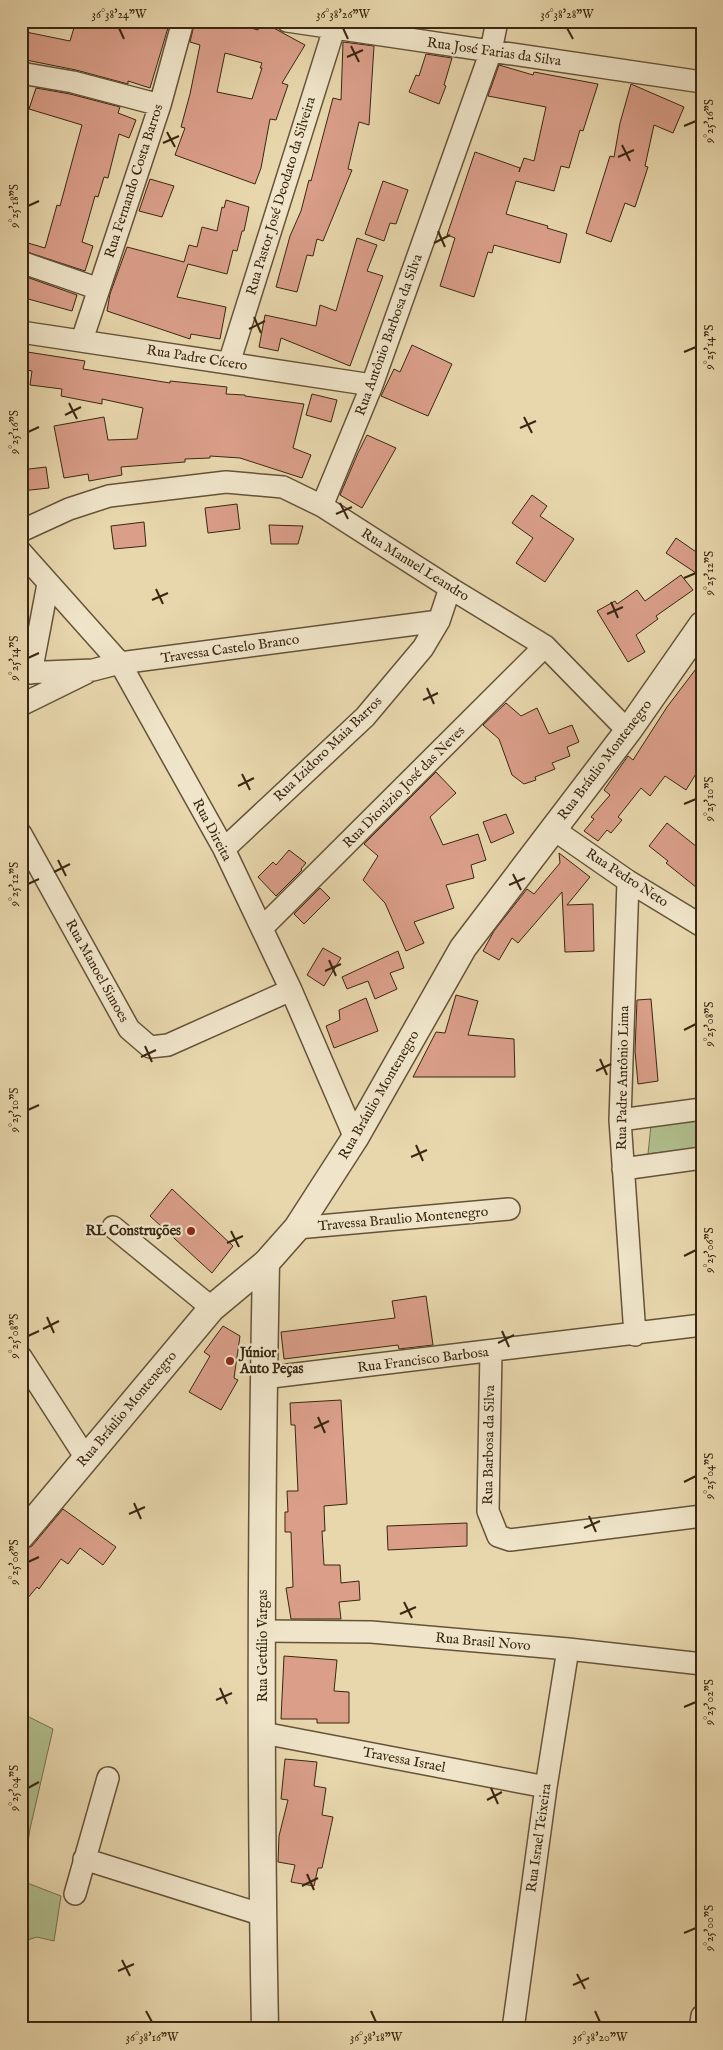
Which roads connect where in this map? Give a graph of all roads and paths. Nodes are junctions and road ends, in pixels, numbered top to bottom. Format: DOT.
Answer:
graph roads {
  1 [pos="183,21"];
  2 [pos="287,21"];
  3 [pos="497,21"];
  4 [pos="323,26"];
  5 [pos="491,51"];
  6 [pos="21,72"];
  7 [pos="702,82"];
  8 [pos="160,105"];
  9 [pos="21,262"];
  10 [pos="99,289"];
  11 [pos="21,332"];
  12 [pos="82,340"];
  13 [pos="229,364"];
  14 [pos="372,385"];
  15 [pos="322,506"];
  16 [pos="21,531"];
  17 [pos="21,552"];
  18 [pos="48,584"];
  19 [pos="450,588"];
  20 [pos="439,621"];
  21 [pos="702,625"];
  22 [pos="545,646"];
  23 [pos="120,663"];
  24 [pos="92,670"];
  25 [pos="26,673"];
  26 [pos="21,705"];
  27 [pos="628,730"];
  28 [pos="553,829"];
  29 [pos="21,834"];
  30 [pos="224,849"];
  31 [pos="628,881"];
  32 [pos="702,926"];
  33 [pos="262,928"];
  34 [pos="291,990"];
  35 [pos="702,1109"];
  36 [pos="620,1120"];
  37 [pos="355,1138"];
  38 [pos="702,1158"];
  39 [pos="623,1169"];
  40 [pos="509,1209"];
  41 [pos="112,1227"];
  42 [pos="297,1228"];
  43 [pos="266,1263"];
  44 [pos="212,1308"];
  45 [pos="702,1325"];
  46 [pos="635,1334"];
  47 [pos="491,1352"];
  48 [pos="21,1357"];
  49 [pos="263,1378"];
  50 [pos="86,1458"];
  51 [pos="702,1516"];
  52 [pos="21,1536"];
  53 [pos="263,1631"];
  54 [pos="568,1649"];
  55 [pos="702,1664"];
  56 [pos="263,1733"];
  57 [pos="108,1778"];
  58 [pos="546,1787"];
  59 [pos="84,1859"];
  60 [pos="75,1894"];
  61 [pos="263,1915"];
  62 [pos="702,2016"];
  63 [pos="265,2029"];
  64 [pos="513,2029"];
  65 [pos="700,2029"];
  1 -- 8 [label="street, Rua Fernando Costa Barros"];
  2 -- 4 [label="street, Rua José Farias da Silva"];
  3 -- 5 [label="street, Rua Antônio Barbosa da Silva"];
  4 -- 5 [label="street, Rua José Farias da Silva"];
  4 -- 13 [label="street, Rua Pastor José Deodato da Silveira"];
  5 -- 7 [label="street, Rua José Farias da Silva"];
  5 -- 14 [label="street, Rua Antônio Barbosa da Silva"];
  6 -- 8 [label="street"];
  8 -- 10 [label="street, Rua Fernando Costa Barros"];
  9 -- 10 [label="street"];
  10 -- 12 [label="street, Rua Fernando Costa Barros"];
  11 -- 12 [label="street, Rua Padre Cícero"];
  12 -- 13 [label="street, Rua Padre Cícero"];
  13 -- 14 [label="street, Rua Padre Cícero"];
  14 -- 15 [label="street, Rua Antônio Barbosa da Silva"];
  15 -- 16 [label="street, Rua Manuel Leandro"];
  15 -- 19 [label="street, Rua Manuel Leandro"];
  17 -- 18 [label="street, Rua Direita"];
  18 -- 23 [label="street, Rua Direita"];
  18 -- 25 [label="street"];
  19 -- 20 [label="street, Rua Izidoro Maia Barros"];
  19 -- 22 [label="street, Rua Manuel Leandro"];
  20 -- 23 [label="street, Travessa Castelo Branco"];
  20 -- 30 [label="street, Rua Izidoro Maia Barros"];
  21 -- 27 [label="street, Rua Bráulio Montenegro"];
  22 -- 27 [label="street, Rua Manuel Leandro"];
  22 -- 33 [label="street, Rua Dionizio José das Neves"];
  23 -- 24 [label="street, Travessa Castelo Branco"];
  23 -- 30 [label="street, Rua Direita"];
  24 -- 25 [label="street, Travessa Castelo Branco"];
  24 -- 26 [label="street"];
  27 -- 28 [label="street, Rua Bráulio Montenegro"];
  28 -- 31 [label="street, Rua Pedro Neto"];
  28 -- 37 [label="street, Rua Bráulio Montenegro"];
  29 -- 34 [label="street, Rua Manoel Simoes"];
  30 -- 33 [label="street, Rua Direita"];
  31 -- 32 [label="street, Rua Pedro Neto"];
  31 -- 36 [label="street, Rua Padre Antônio Lima"];
  33 -- 34 [label="street, Rua Direita"];
  34 -- 37 [label="street, Rua Direita"];
  35 -- 36 [label="street"];
  36 -- 39 [label="street, Rua Padre Antônio Lima"];
  37 -- 42 [label="street, Rua Bráulio Montenegro"];
  38 -- 39 [label="street"];
  39 -- 46 [label="street, Rua Padre Antônio Lima"];
  40 -- 42 [label="street, Travessa Braulio Montenegro"];
  41 -- 44 [label="street"];
  42 -- 43 [label="street, Rua Bráulio Montenegro"];
  43 -- 44 [label="street, Rua Bráulio Montenegro"];
  43 -- 49 [label="street, Rua Getúlio Vargas"];
  44 -- 50 [label="street, Rua Bráulio Montenegro"];
  45 -- 46 [label="street, Rua Francisco Barbosa"];
  46 -- 47 [label="street, Rua Francisco Barbosa"];
  47 -- 49 [label="street, Rua Francisco Barbosa"];
  47 -- 51 [label="street, Rua Barbosa da Silva"];
  48 -- 50 [label="street"];
  49 -- 53 [label="street, Rua Getúlio Vargas"];
  50 -- 52 [label="street, Rua Bráulio Montenegro"];
  53 -- 54 [label="street, Rua Brasil Novo"];
  53 -- 56 [label="street, Rua Getúlio Vargas"];
  54 -- 55 [label="street, Rua Brasil Novo"];
  54 -- 58 [label="street, Rua Israel Teixeira"];
  56 -- 58 [label="street, Travessa Israel"];
  56 -- 61 [label="street, Rua Getúlio Vargas"];
  57 -- 59 [label="street"];
  58 -- 64 [label="street, Rua Israel Teixeira"];
  59 -- 60 [label="street"];
  59 -- 61 [label="street"];
  61 -- 63 [label="street, Rua Getúlio Vargas"];
  62 -- 65 [label="street"];
}
